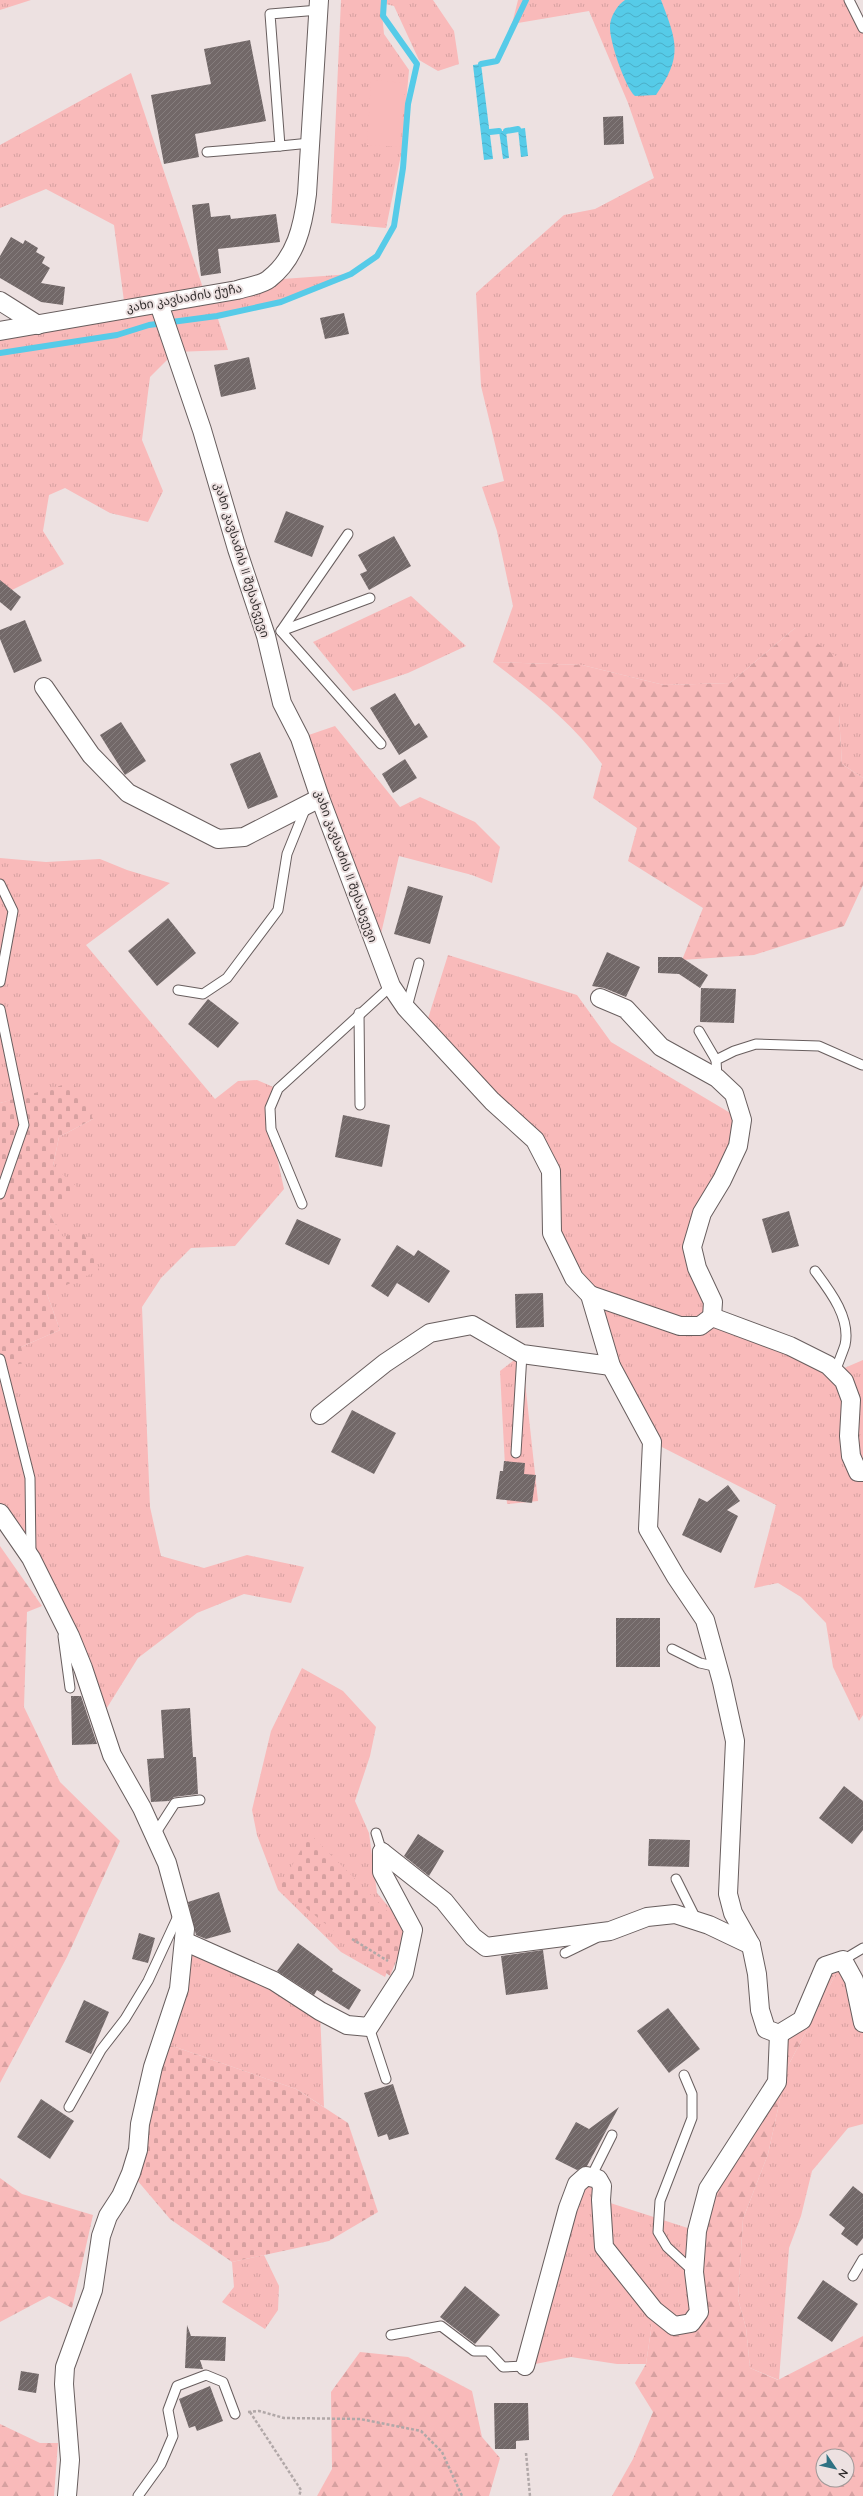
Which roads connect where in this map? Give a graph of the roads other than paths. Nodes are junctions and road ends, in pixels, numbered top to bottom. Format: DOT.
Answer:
graph roads {
  1 [pos="848,0"];
  2 [pos="319,5"];
  3 [pos="863,28"];
  4 [pos="310,143"];
  5 [pos="280,146"];
  6 [pos="207,152"];
  7 [pos="0,301"];
  8 [pos="161,308"];
  9 [pos="38,325"];
  10 [pos="0,331"];
  11 [pos="348,534"];
  12 [pos="370,598"];
  13 [pos="274,634"];
  14 [pos="44,687"];
  15 [pos="381,744"];
  16 [pos="313,801"];
  17 [pos="0,884"];
  18 [pos="419,963"];
  19 [pos="0,982"];
  20 [pos="391,986"];
  21 [pos="178,990"];
  22 [pos="600,998"];
  23 [pos="406,1008"];
  24 [pos="0,1009"];
  25 [pos="359,1013"];
  26 [pos="699,1031"];
  27 [pos="716,1060"];
  28 [pos="862,1065"];
  29 [pos="717,1078"];
  30 [pos="360,1105"];
  31 [pos="0,1194"];
  32 [pos="302,1204"];
  33 [pos="815,1271"];
  34 [pos="590,1295"];
  35 [pos="712,1317"];
  36 [pos="522,1354"];
  37 [pos="0,1359"];
  38 [pos="611,1366"];
  39 [pos="835,1372"];
  40 [pos="320,1415"];
  41 [pos="516,1453"];
  42 [pos="863,1472"];
  43 [pos="0,1513"];
  44 [pos="31,1558"];
  45 [pos="58,1609"];
  46 [pos="672,1649"];
  47 [pos="718,1667"];
  48 [pos="70,1688"];
  49 [pos="200,1800"];
  50 [pos="376,1833"];
  51 [pos="155,1834"];
  52 [pos="382,1852"];
  53 [pos="676,1879"];
  54 [pos="182,1910"];
  55 [pos="697,1921"];
  56 [pos="610,1931"];
  57 [pos="186,1942"];
  58 [pos="751,1945"];
  59 [pos="863,1948"];
  60 [pos="565,1953"];
  61 [pos="843,1960"];
  62 [pos="863,2024"];
  63 [pos="369,2027"];
  64 [pos="779,2034"];
  65 [pos="684,2075"];
  66 [pos="386,2079"];
  67 [pos="69,2107"];
  68 [pos="612,2135"];
  69 [pos="591,2177"];
  70 [pos="863,2259"];
  71 [pos="694,2272"];
  72 [pos="853,2276"];
  73 [pos="391,2335"];
  74 [pos="525,2366"];
  75 [pos="235,2414"];
  76 [pos="67,2496"];
  77 [pos="138,2496"];
  1 -- 3 [label="lane"];
  2 -- 4 [label="street, კახი კავსაძის ქუჩა"];
  2 -- 5 [label="lane"];
  4 -- 5 [label="lane"];
  4 -- 8 [label="street, კახი კავსაძის ქუჩა"];
  5 -- 6 [label="lane"];
  7 -- 9 [label="street"];
  8 -- 9 [label="street, კახი კავსაძის ქუჩა"];
  8 -- 13 [label="street, კახი კავსაძის II შესახვევი"];
  9 -- 10 [label="street, კახი კავსაძის ქუჩა"];
  11 -- 13 [label="lane"];
  12 -- 13 [label="lane"];
  13 -- 15 [label="lane"];
  13 -- 16 [label="street, კახი კავსაძის II შესახვევი"];
  14 -- 16 [label="street"];
  16 -- 20 [label="street, კახი კავსაძის II შესახვევი"];
  16 -- 21 [label="lane"];
  17 -- 19 [label="lane"];
  18 -- 23 [label="lane"];
  20 -- 23 [label="street, კახი კავსაძის II შესახვევი"];
  20 -- 25 [label="lane"];
  22 -- 29 [label="street"];
  23 -- 34 [label="street, კახი კავსაძის II შესახვევი"];
  24 -- 31 [label="lane"];
  25 -- 30 [label="lane"];
  25 -- 32 [label="lane"];
  26 -- 27 [label="lane"];
  27 -- 28 [label="lane"];
  27 -- 29 [label="lane"];
  29 -- 35 [label="street"];
  33 -- 39 [label="lane"];
  34 -- 35 [label="street"];
  34 -- 38 [label="street, კახი კავსაძის II შესახვევი"];
  35 -- 39 [label="street"];
  36 -- 38 [label="street"];
  36 -- 40 [label="street"];
  36 -- 41 [label="lane"];
  37 -- 44 [label="lane"];
  38 -- 47 [label="street, კახი კავსაძის II შესახვევი"];
  39 -- 42 [label="street"];
  43 -- 44 [label="street"];
  44 -- 45 [label="street"];
  45 -- 48 [label="lane"];
  45 -- 51 [label="street"];
  46 -- 47 [label="lane"];
  47 -- 58 [label="street, კახი კავსაძის II შესახვევი"];
  49 -- 51 [label="lane"];
  50 -- 52 [label="lane"];
  51 -- 54 [label="street"];
  52 -- 56 [label="street"];
  52 -- 63 [label="street"];
  53 -- 55 [label="lane"];
  54 -- 57 [label="street"];
  54 -- 67 [label="lane"];
  55 -- 56 [label="street"];
  55 -- 58 [label="street"];
  56 -- 60 [label="lane"];
  57 -- 63 [label="street"];
  57 -- 76 [label="street"];
  58 -- 64 [label="street, კახი კავსაძის II შესახვევი"];
  59 -- 61 [label="lane"];
  61 -- 62 [label="street"];
  61 -- 64 [label="street"];
  63 -- 66 [label="lane"];
  64 -- 71 [label="street"];
  65 -- 71 [label="lane"];
  68 -- 69 [label="lane"];
  69 -- 71 [label="street"];
  69 -- 74 [label="street"];
  70 -- 72 [label="lane"];
  73 -- 74 [label="lane"];
  75 -- 77 [label="lane"];
}
